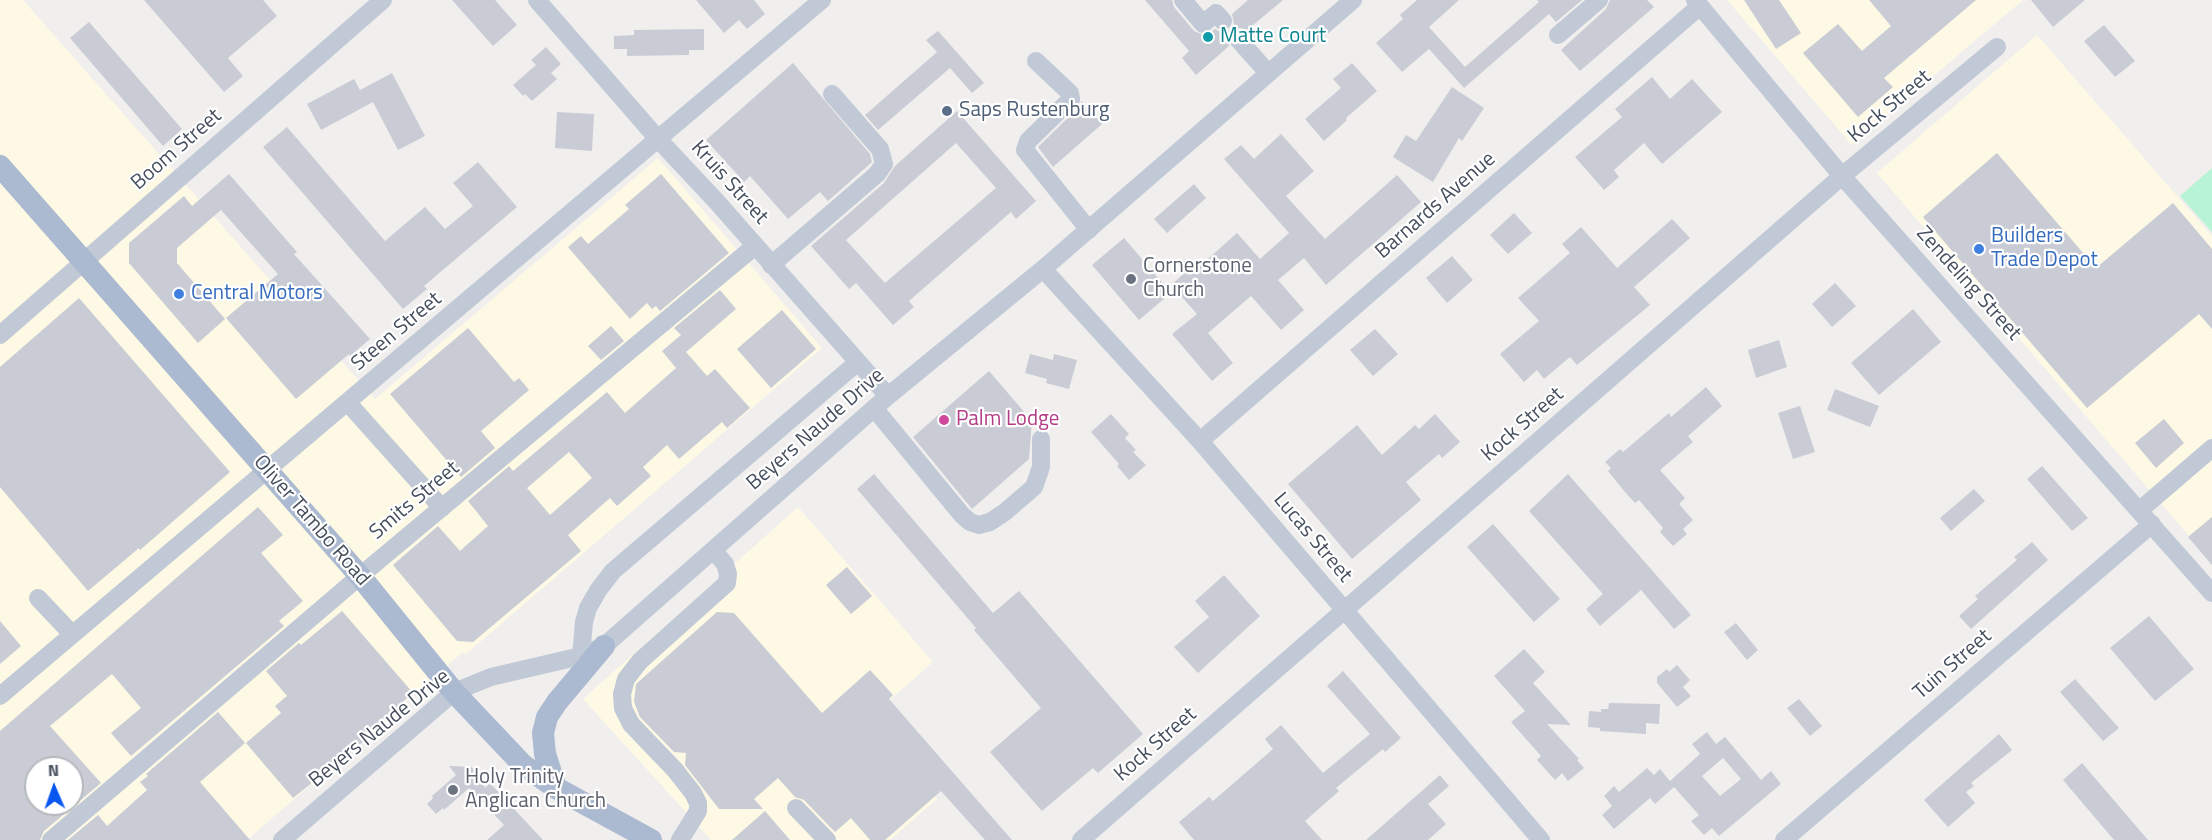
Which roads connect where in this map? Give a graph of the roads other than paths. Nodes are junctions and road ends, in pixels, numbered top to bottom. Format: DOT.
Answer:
graph roads {
  1 [pos="383,0"];
  2 [pos="537,0"];
  3 [pos="822,0"];
  4 [pos="1183,0"];
  5 [pos="1353,0"];
  6 [pos="1599,0"];
  7 [pos="1698,3"];
  8 [pos="1223,21"];
  9 [pos="1558,35"];
  10 [pos="1238,39"];
  11 [pos="1996,47"];
  12 [pos="1036,61"];
  13 [pos="1268,74"];
  14 [pos="832,94"];
  15 [pos="658,139"];
  16 [pos="0,166"];
  17 [pos="1842,176"];
  18 [pos="1089,230"];
  19 [pos="755,246"];
  20 [pos="84,260"];
  21 [pos="771,265"];
  22 [pos="1043,269"];
  23 [pos="0,335"];
  24 [pos="858,362"];
  25 [pos="888,396"];
  26 [pos="348,403"];
  27 [pos="874,408"];
  28 [pos="1041,439"];
  29 [pos="1200,441"];
  30 [pos="2212,448"];
  31 [pos="268,471"];
  32 [pos="442,508"];
  33 [pos="2146,517"];
  34 [pos="713,550"];
  35 [pos="360,576"];
  36 [pos="2212,593"];
  37 [pos="38,598"];
  38 [pos="1344,611"];
  39 [pos="72,634"];
  40 [pos="604,646"];
  41 [pos="581,656"];
  42 [pos="454,692"];
  43 [pos="0,696"];
  44 [pos="556,788"];
  45 [pos="796,808"];
  46 [pos="51,840"];
  47 [pos="282,840"];
  48 [pos="651,840"];
  49 [pos="680,840"];
  50 [pos="827,840"];
  51 [pos="1081,840"];
  52 [pos="1541,840"];
  53 [pos="1784,840"];
  1 -- 20 [label="street, Boom Street"];
  2 -- 15 [label="street, Kruis Street"];
  3 -- 15 [label="street, Steen Street"];
  4 -- 8 [label="street"];
  5 -- 13 [label="street, Beyers Naude Drive"];
  6 -- 9 [label="street"];
  7 -- 17 [label="street, Zendeling Street"];
  7 -- 29 [label="street, Barnards Avenue"];
  10 -- 13 [label="street"];
  11 -- 17 [label="street, Kock Street"];
  12 -- 18 [label="street"];
  13 -- 18 [label="street, Beyers Naude Drive"];
  14 -- 21 [label="street"];
  15 -- 19 [label="street, Kruis Street"];
  15 -- 26 [label="street, Steen Street"];
  16 -- 20 [label="main road, Oliver Tambo Road"];
  17 -- 33 [label="street, Zendeling Street"];
  17 -- 38 [label="street, Kock Street"];
  18 -- 22 [label="street, Beyers Naude Drive"];
  19 -- 21 [label="street, Kruis Street"];
  19 -- 32 [label="street, Smits Street"];
  20 -- 23 [label="street, Boom Street"];
  20 -- 31 [label="main road, Oliver Tambo Road"];
  21 -- 24 [label="street, Kruis Street"];
  22 -- 25 [label="street, Beyers Naude Drive"];
  22 -- 29 [label="street, Lucas Street"];
  24 -- 25 [label="street, Kruis Street"];
  24 -- 41 [label="street"];
  25 -- 27 [label="street, Beyers Naude Drive"];
  26 -- 31 [label="street, Steen Street"];
  26 -- 32 [label="street"];
  27 -- 28 [label="street"];
  27 -- 34 [label="street, Beyers Naude Drive"];
  29 -- 38 [label="street, Lucas Street"];
  30 -- 33 [label="street, Tuin Street"];
  31 -- 35 [label="main road, Oliver Tambo Road"];
  31 -- 39 [label="street, Steen Street"];
  32 -- 35 [label="street, Smits Street"];
  33 -- 36 [label="street, Zendeling Street"];
  33 -- 53 [label="street, Tuin Street"];
  34 -- 40 [label="street, Beyers Naude Drive"];
  34 -- 49 [label="street"];
  35 -- 42 [label="main road, Oliver Tambo Road"];
  35 -- 46 [label="street, Smits Street"];
  37 -- 39 [label="street"];
  38 -- 51 [label="street, Kock Street"];
  38 -- 52 [label="street, Lucas Street"];
  39 -- 43 [label="street, Steen Street"];
  40 -- 41 [label="street, Beyers Naude Drive"];
  40 -- 44 [label="main road"];
  41 -- 42 [label="street, Beyers Naude Drive"];
  42 -- 44 [label="main road, Oliver Tambo Road"];
  42 -- 47 [label="street, Beyers Naude Drive"];
  44 -- 48 [label="main road, Oliver Tambo Road"];
  45 -- 50 [label="street"];
}
